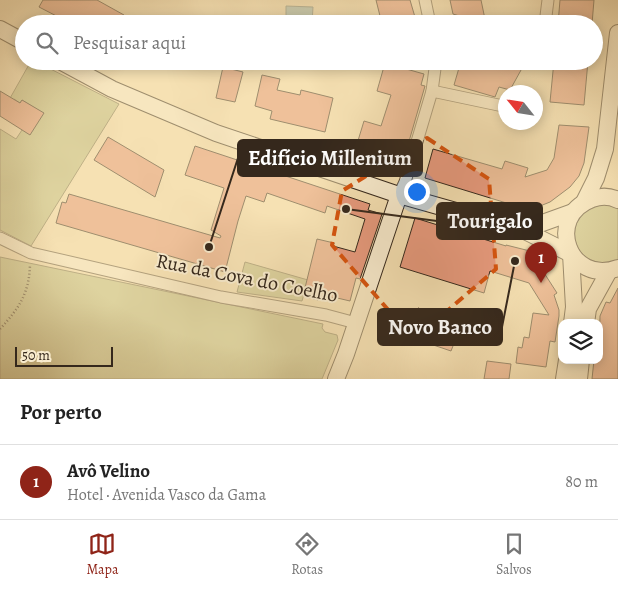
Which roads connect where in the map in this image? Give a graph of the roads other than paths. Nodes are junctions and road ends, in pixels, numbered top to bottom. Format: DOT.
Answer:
graph roads {
  1 [pos="425,0"];
  2 [pos="548,0"];
  3 [pos="428,15"];
  4 [pos="546,15"];
  5 [pos="0,29"];
  6 [pos="618,33"];
  7 [pos="15,37"];
  8 [pos="77,70"];
  9 [pos="435,70"];
  10 [pos="432,91"];
  11 [pos="498,105"];
  12 [pos="399,195"];
  13 [pos="618,200"];
  14 [pos="578,207"];
  15 [pos="523,230"];
  16 [pos="0,238"];
  17 [pos="571,254"];
  18 [pos="614,270"];
  19 [pos="572,319"];
  20 [pos="587,319"];
  21 [pos="356,323"];
  22 [pos="566,364"];
  23 [pos="581,364"];
  24 [pos="336,379"];
  25 [pos="564,379"];
  26 [pos="579,379"];
  1 -- 3 [label="street"];
  2 -- 4 [label="street"];
  5 -- 7 [label="main road"];
  6 -- 14 [label="main road"];
  8 -- 12 [label="main road"];
  9 -- 10 [label="street"];
  10 -- 11 [label="street"];
  10 -- 12 [label="street"];
  12 -- 15 [label="main road"];
  12 -- 21 [label="main road, Rua da Cova do Coelho"];
  13 -- 14 [label="main road"];
  14 -- 15 [label="main road"];
  14 -- 17 [label="main road"];
  15 -- 17 [label="main road"];
  16 -- 21 [label="street, Rua da Cova do Coelho"];
  17 -- 18 [label="main road"];
  17 -- 19 [label="main road"];
  18 -- 20 [label="main road"];
  21 -- 24 [label="main road"];
  22 -- 25 [label="main road"];
  23 -- 26 [label="main road"];
}
